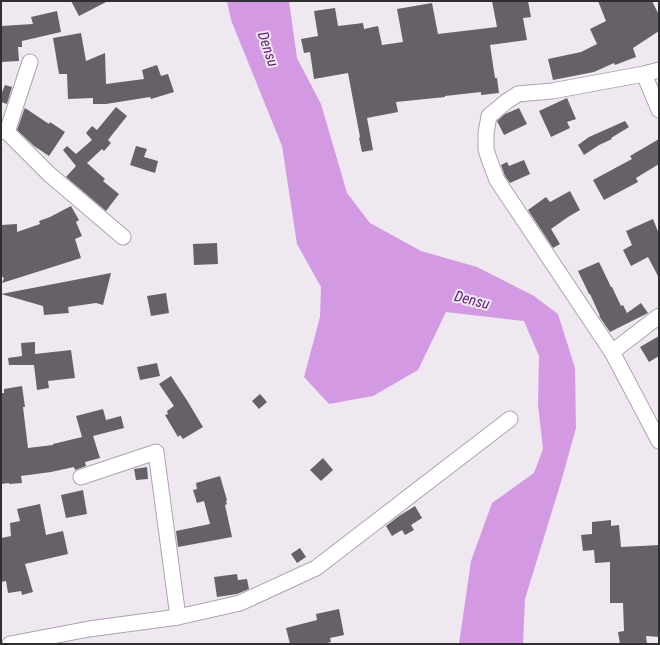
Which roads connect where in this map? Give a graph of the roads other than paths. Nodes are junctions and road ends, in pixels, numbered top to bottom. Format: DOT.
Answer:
graph roads {
  1 [pos="30,62"];
  2 [pos="659,70"];
  3 [pos="644,74"];
  4 [pos="659,110"];
  5 [pos="4,131"];
  6 [pos="123,237"];
  7 [pos="659,316"];
  8 [pos="612,352"];
  9 [pos="510,419"];
  10 [pos="659,442"];
  11 [pos="81,477"];
  12 [pos="178,617"];
  13 [pos="10,644"];
  1 -- 5 [label="street"];
  2 -- 3 [label="street"];
  3 -- 4 [label="street"];
  3 -- 8 [label="street"];
  5 -- 6 [label="street"];
  7 -- 8 [label="street"];
  8 -- 10 [label="street"];
  9 -- 12 [label="street"];
  11 -- 12 [label="street"];
  12 -- 13 [label="street"];
}
